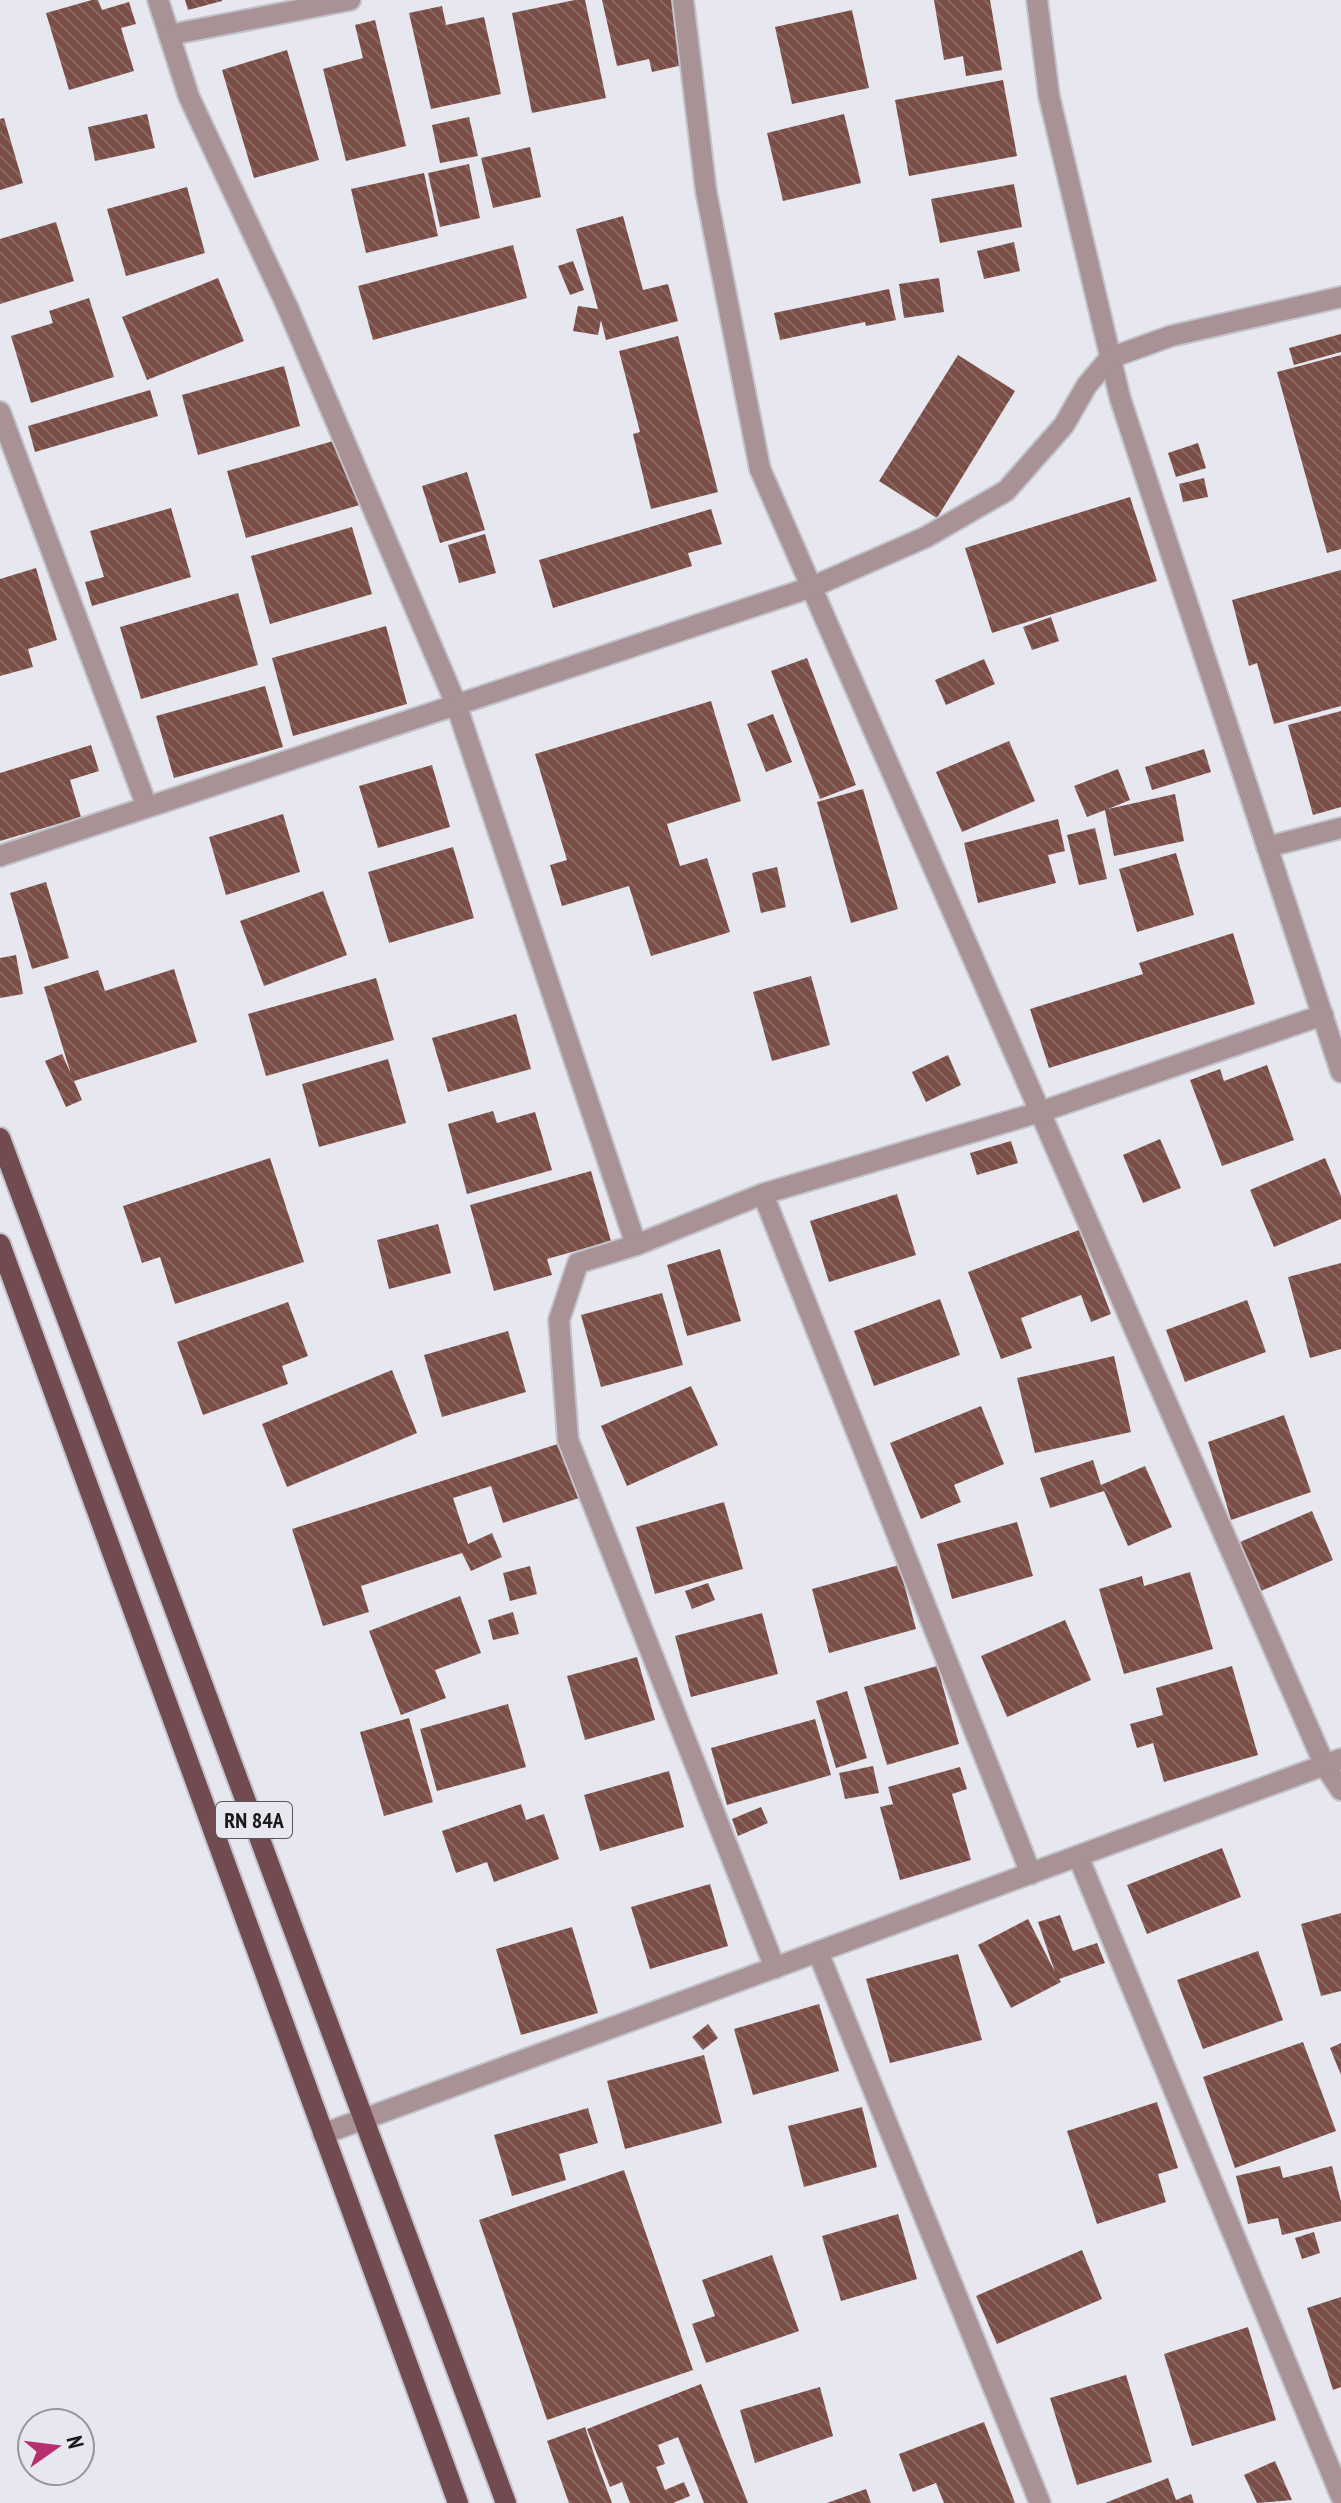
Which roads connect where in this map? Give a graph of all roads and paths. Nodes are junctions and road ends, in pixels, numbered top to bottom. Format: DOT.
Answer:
graph roads {
  1 [pos="158,0"];
  2 [pos="350,0"];
  3 [pos="683,0"];
  4 [pos="1037,0"];
  5 [pos="169,35"];
  6 [pos="1341,297"];
  7 [pos="1110,358"];
  8 [pos="0,412"];
  9 [pos="812,587"];
  10 [pos="456,704"];
  11 [pos="147,807"];
  12 [pos="1341,828"];
  13 [pos="1267,847"];
  14 [pos="0,856"];
  15 [pos="1323,1015"];
  16 [pos="1341,1072"];
  17 [pos="1040,1112"];
  18 [pos="0,1138"];
  19 [pos="763,1194"];
  20 [pos="0,1244"];
  21 [pos="636,1245"];
  22 [pos="1333,1762"];
  23 [pos="1341,1790"];
  24 [pos="1078,1856"];
  25 [pos="1031,1874"];
  26 [pos="818,1952"];
  27 [pos="775,1968"];
  28 [pos="365,2118"];
  29 [pos="323,2134"];
  30 [pos="1341,2496"];
  31 [pos="458,2503"];
  32 [pos="506,2503"];
  33 [pos="1040,2503"];
  1 -- 5 [label="street"];
  2 -- 5 [label="street"];
  3 -- 9 [label="street"];
  4 -- 7 [label="street"];
  5 -- 10 [label="street"];
  6 -- 7 [label="street"];
  7 -- 9 [label="street"];
  7 -- 13 [label="street"];
  8 -- 11 [label="street"];
  9 -- 10 [label="street"];
  9 -- 17 [label="street"];
  10 -- 11 [label="street"];
  10 -- 21 [label="street"];
  11 -- 14 [label="street"];
  12 -- 13 [label="street"];
  13 -- 15 [label="street"];
  15 -- 16 [label="street"];
  15 -- 17 [label="street"];
  17 -- 19 [label="street"];
  17 -- 22 [label="street"];
  18 -- 28 [label="main road, RN 84A"];
  19 -- 21 [label="street"];
  19 -- 25 [label="street"];
  20 -- 29 [label="main road, RN 84A"];
  21 -- 27 [label="street"];
  22 -- 23 [label="street"];
  22 -- 24 [label="street"];
  24 -- 25 [label="street"];
  24 -- 30 [label="street"];
  25 -- 26 [label="street"];
  26 -- 27 [label="street"];
  26 -- 33 [label="street"];
  27 -- 28 [label="street"];
  28 -- 29 [label="street"];
  28 -- 32 [label="main road, RN 84A"];
  29 -- 31 [label="main road, RN 84A"];
}
